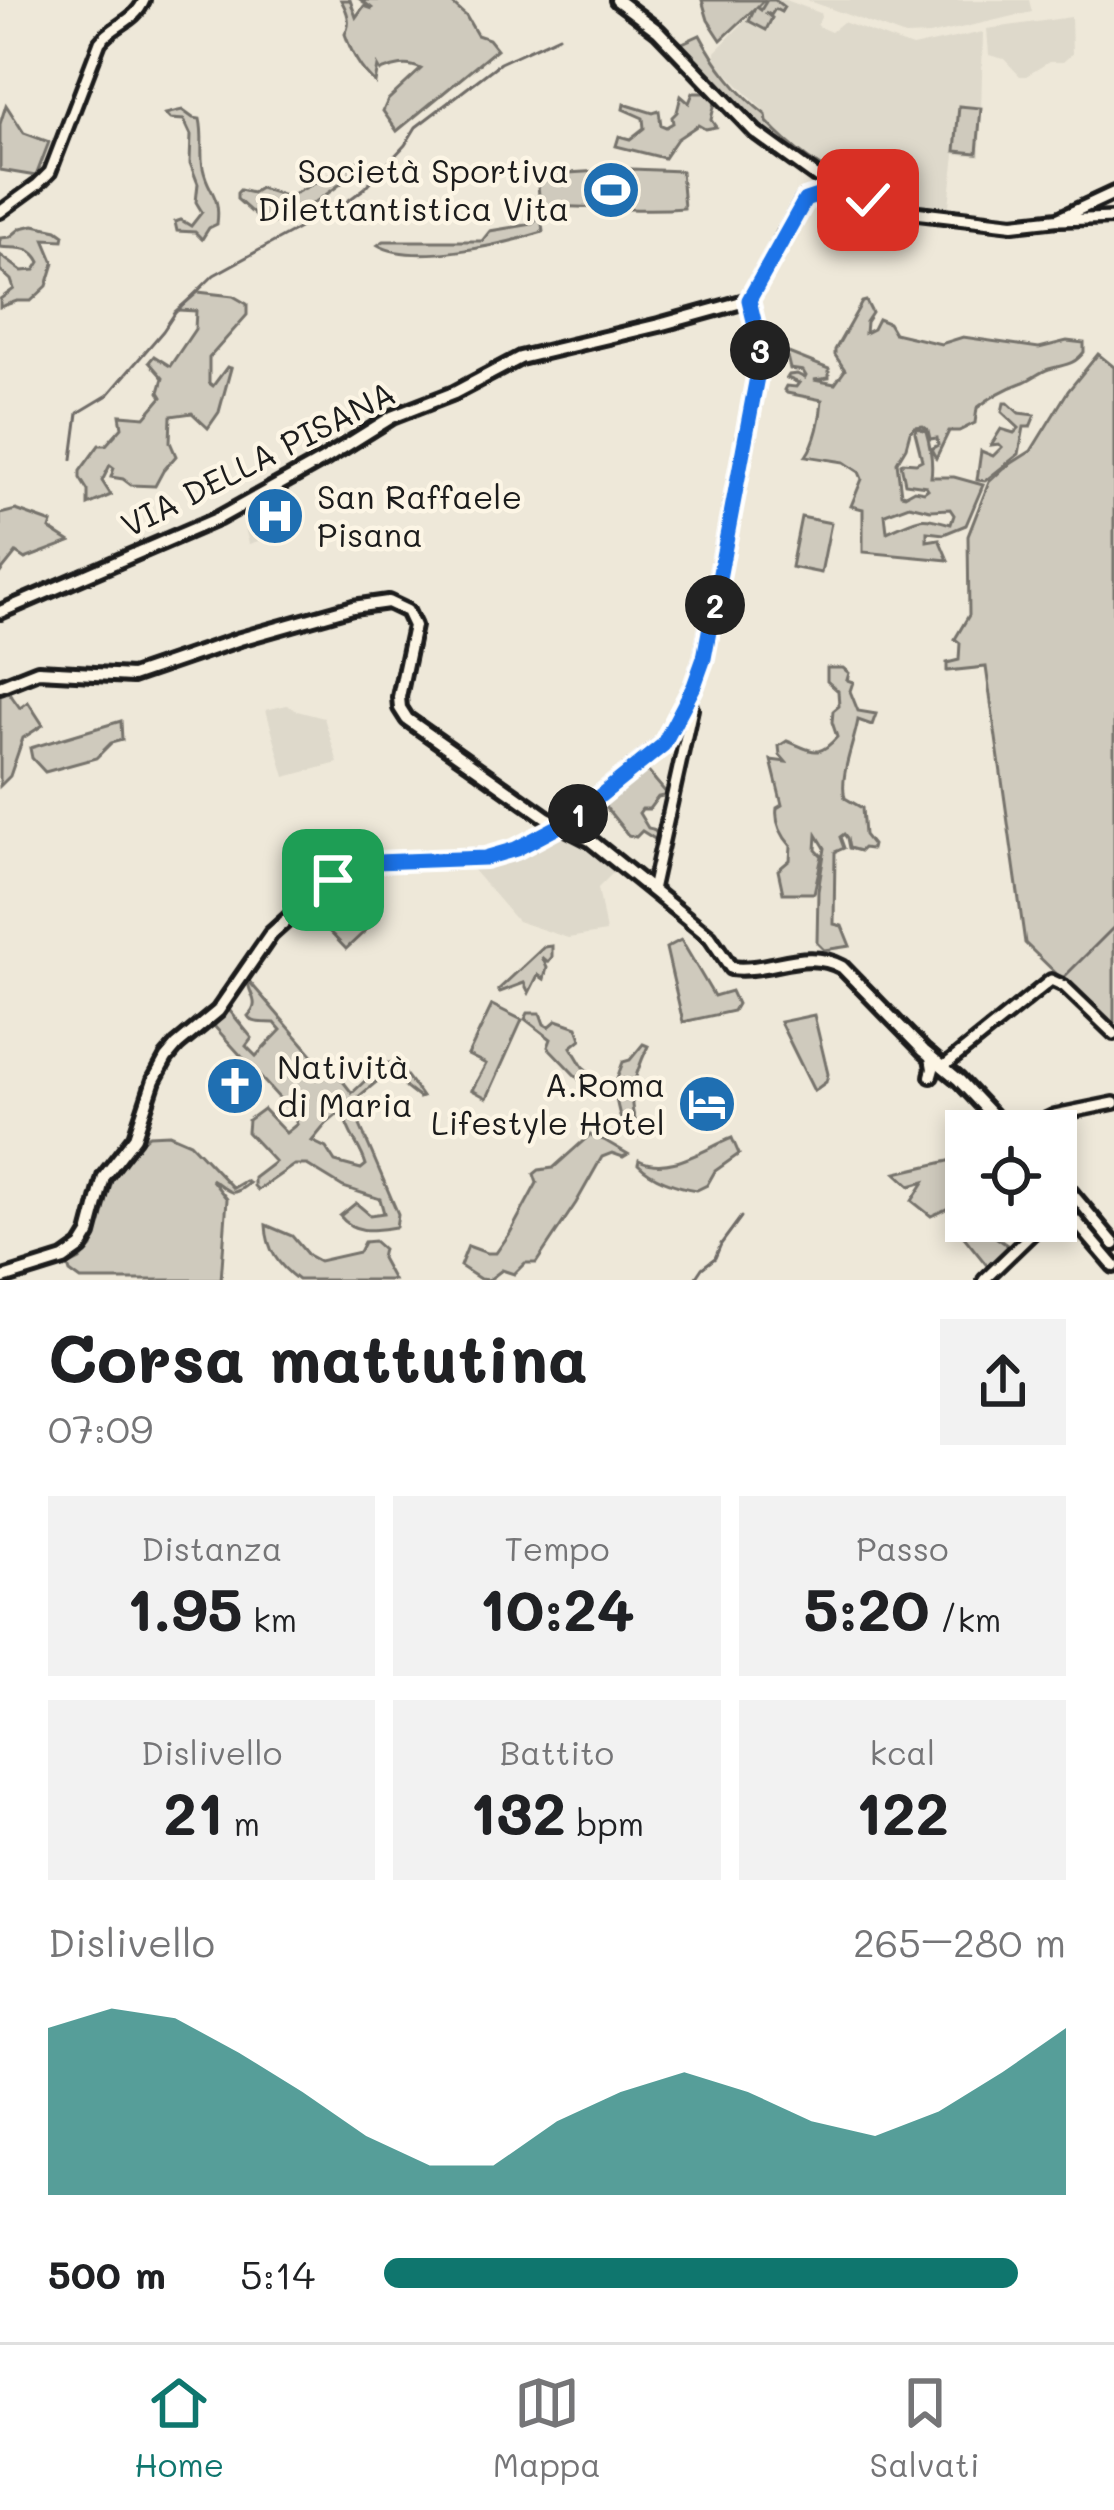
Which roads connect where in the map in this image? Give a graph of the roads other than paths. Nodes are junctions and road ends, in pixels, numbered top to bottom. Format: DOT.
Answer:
graph roads {
  1 [pos="144,0"];
  2 [pos="617,0"];
  3 [pos="820,179"];
  4 [pos="835,190"];
  5 [pos="1114,193"];
  6 [pos="815,195"];
  7 [pos="0,212"];
  8 [pos="1079,215"];
  9 [pos="1114,218"];
  10 [pos="749,300"];
  11 [pos="2,609"];
  12 [pos="0,686"];
  13 [pos="688,699"];
  14 [pos="575,816"];
  15 [pos="547,818"];
  16 [pos="562,826"];
  17 [pos="546,835"];
  18 [pos="585,837"];
  19 [pos="652,890"];
  20 [pos="1114,1034"];
  21 [pos="931,1058"];
  22 [pos="943,1066"];
  23 [pos="931,1076"];
  24 [pos="1114,1102"];
  25 [pos="986,1110"];
  26 [pos="1077,1110"];
  27 [pos="1077,1199"];
  28 [pos="1077,1224"];
  29 [pos="1023,1242"];
  30 [pos="1114,1244"];
  31 [pos="1114,1266"];
  32 [pos="0,1280"];
  33 [pos="984,1280"];
  1 -- 7 [label="street"];
  2 -- 3 [label="main road"];
  3 -- 4 [label="main road"];
  3 -- 6 [label="street"];
  4 -- 6 [label="main road"];
  4 -- 8 [label="main road"];
  5 -- 8 [label="main road"];
  6 -- 10 [label="main road"];
  8 -- 9 [label="street"];
  10 -- 11 [label="main road, VIA DELLA PISANA"];
  10 -- 13 [label="main road"];
  12 -- 15 [label="main road"];
  13 -- 14 [label="main road"];
  13 -- 19 [label="street"];
  14 -- 16 [label="main road"];
  14 -- 18 [label="main road"];
  15 -- 16 [label="main road"];
  15 -- 17 [label="street"];
  16 -- 17 [label="main road"];
  16 -- 18 [label="main road"];
  17 -- 18 [label="main road"];
  17 -- 32 [label="main road"];
  18 -- 19 [label="main road"];
  19 -- 21 [label="main road"];
  20 -- 22 [label="street"];
  21 -- 22 [label="main road"];
  21 -- 23 [label="main road"];
  22 -- 25 [label="main road"];
  24 -- 26 [label="street"];
  27 -- 30 [label="main road"];
  28 -- 31 [label="main road"];
  29 -- 33 [label="street"];
}
